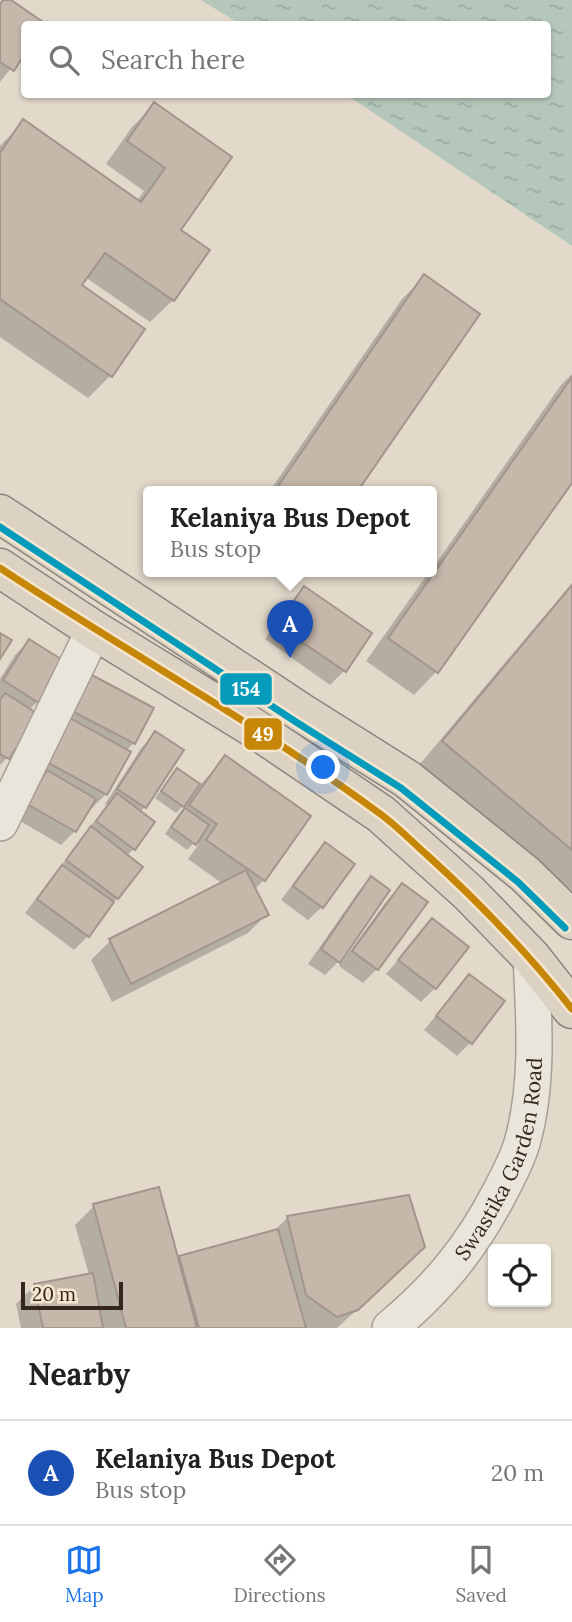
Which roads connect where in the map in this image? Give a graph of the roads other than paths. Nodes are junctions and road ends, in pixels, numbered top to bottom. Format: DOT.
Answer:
graph roads {
  1 [pos="0,514"];
  2 [pos="0,568"];
  3 [pos="94,630"];
  4 [pos="0,823"];
  5 [pos="572,920"];
  6 [pos="531,957"];
  7 [pos="572,1009"];
  8 [pos="390,1328"];
  1 -- 5 [label="highway"];
  2 -- 3 [label="highway"];
  3 -- 4 [label="street"];
  3 -- 6 [label="highway"];
  6 -- 7 [label="highway"];
  6 -- 8 [label="street, Swastika Garden Road"];
}
